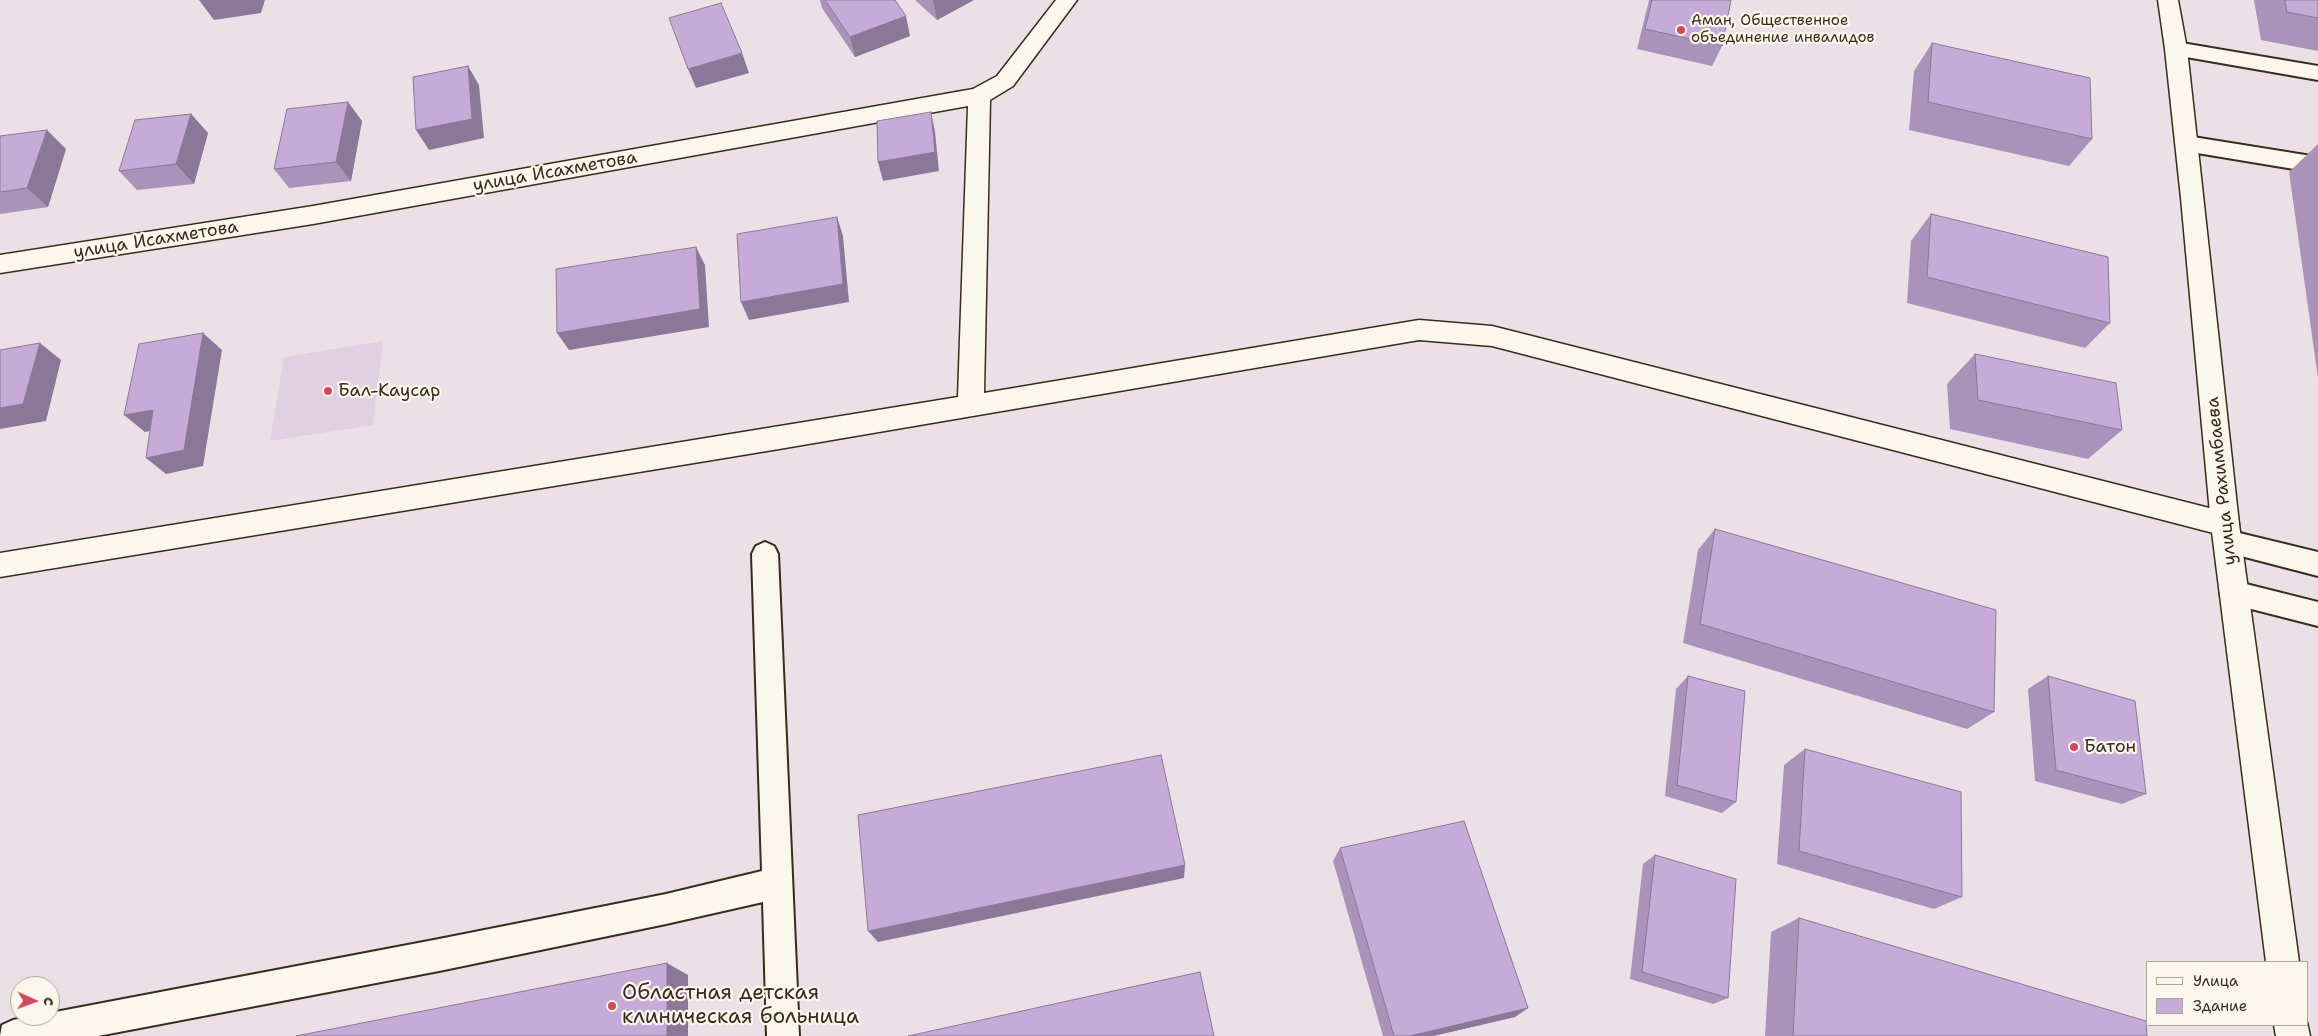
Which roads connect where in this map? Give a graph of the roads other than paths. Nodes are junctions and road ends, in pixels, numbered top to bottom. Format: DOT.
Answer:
graph roads {
  1 [pos="1067,0"];
  2 [pos="2168,0"];
  3 [pos="2176,49"];
  4 [pos="2318,73"];
  5 [pos="979,96"];
  6 [pos="2187,144"];
  7 [pos="2318,165"];
  8 [pos="0,264"];
  9 [pos="971,405"];
  10 [pos="2226,533"];
  11 [pos="765,554"];
  12 [pos="2318,564"];
  13 [pos="0,565"];
  14 [pos="2234,593"];
  15 [pos="2318,614"];
  16 [pos="776,883"];
  17 [pos="2283,961"];
  18 [pos="14,1036"];
  19 [pos="783,1036"];
  1 -- 5 [label="street, улица Исахметова"];
  2 -- 3 [label="street, улица Рахимбаева"];
  3 -- 4 [label="lane"];
  3 -- 6 [label="street, улица Рахимбаева"];
  5 -- 8 [label="street, улица Исахметова"];
  5 -- 9 [label="street"];
  6 -- 7 [label="lane"];
  6 -- 10 [label="street, улица Рахимбаева"];
  9 -- 10 [label="street"];
  9 -- 13 [label="street"];
  10 -- 12 [label="lane"];
  10 -- 14 [label="street, улица Рахимбаева"];
  11 -- 16 [label="lane"];
  14 -- 15 [label="lane"];
  14 -- 17 [label="street, улица Рахимбаева"];
  16 -- 18 [label="lane"];
  16 -- 19 [label="lane"];
}
